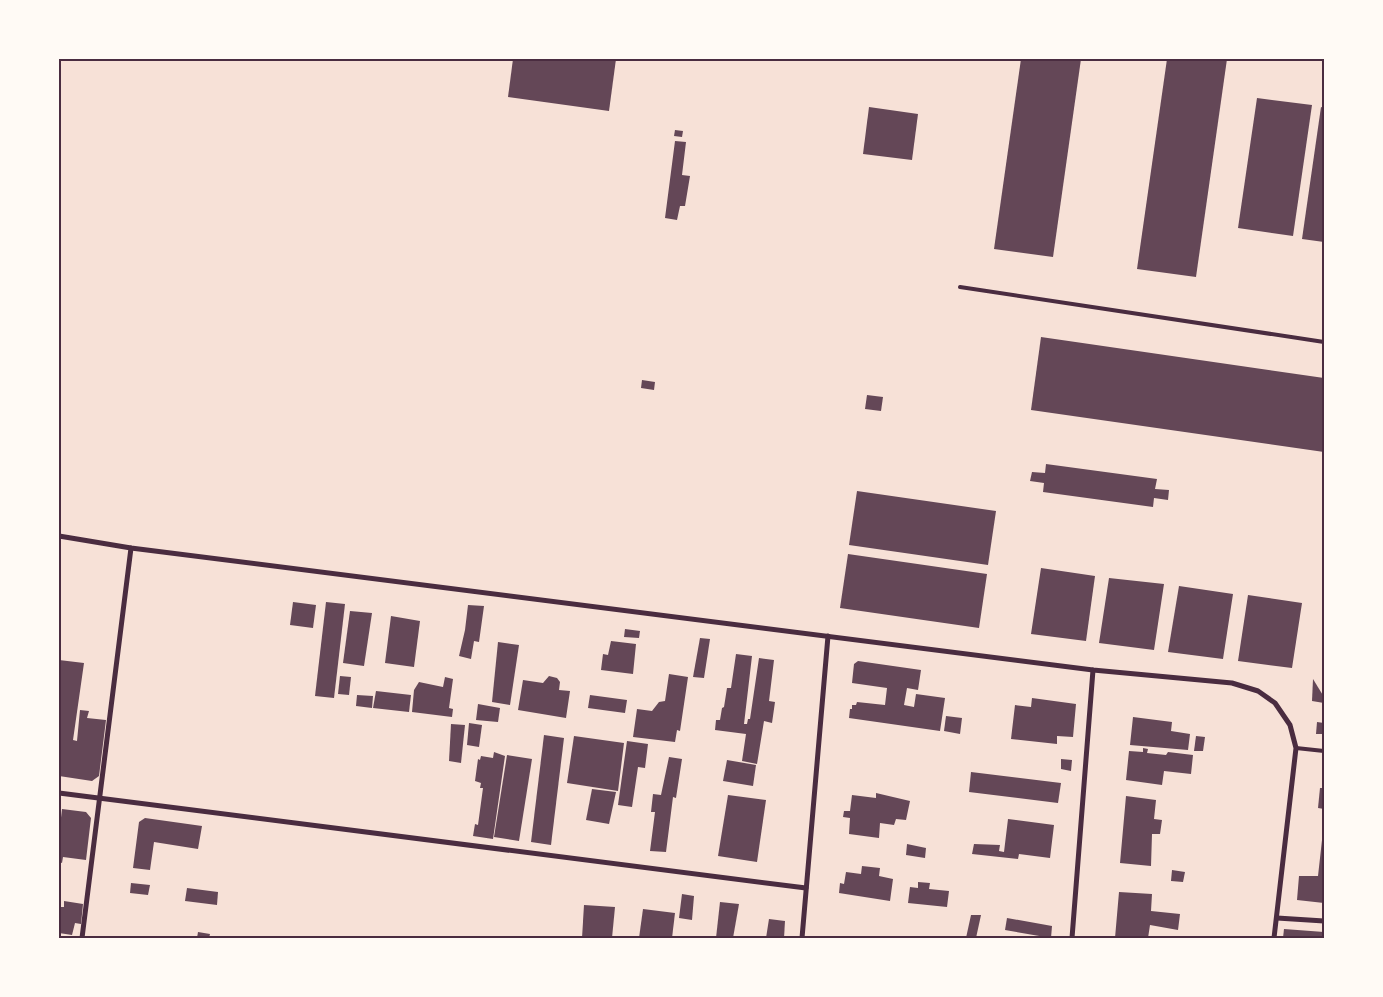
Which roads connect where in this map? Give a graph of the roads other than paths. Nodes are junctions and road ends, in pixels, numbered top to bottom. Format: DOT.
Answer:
graph roads {
  1 [pos="960,287"];
  2 [pos="1324,342"];
  3 [pos="59,536"];
  4 [pos="131,548"];
  5 [pos="828,636"];
  6 [pos="1092,670"];
  7 [pos="1296,748"];
  8 [pos="1324,751"];
  9 [pos="59,792"];
  10 [pos="98,798"];
  11 [pos="806,888"];
  12 [pos="1277,918"];
  13 [pos="1324,921"];
  14 [pos="82,938"];
  15 [pos="802,938"];
  16 [pos="1072,938"];
  17 [pos="1274,938"];
  1 -- 2 [label="lane"];
  3 -- 4 [label="street"];
  4 -- 5 [label="street"];
  4 -- 10 [label="street"];
  5 -- 6 [label="street"];
  5 -- 11 [label="street"];
  6 -- 7 [label="street"];
  6 -- 16 [label="street"];
  7 -- 8 [label="lane"];
  7 -- 12 [label="street"];
  9 -- 10 [label="street"];
  10 -- 11 [label="street"];
  10 -- 14 [label="street"];
  11 -- 15 [label="street"];
  12 -- 13 [label="street"];
  12 -- 17 [label="street"];
}
